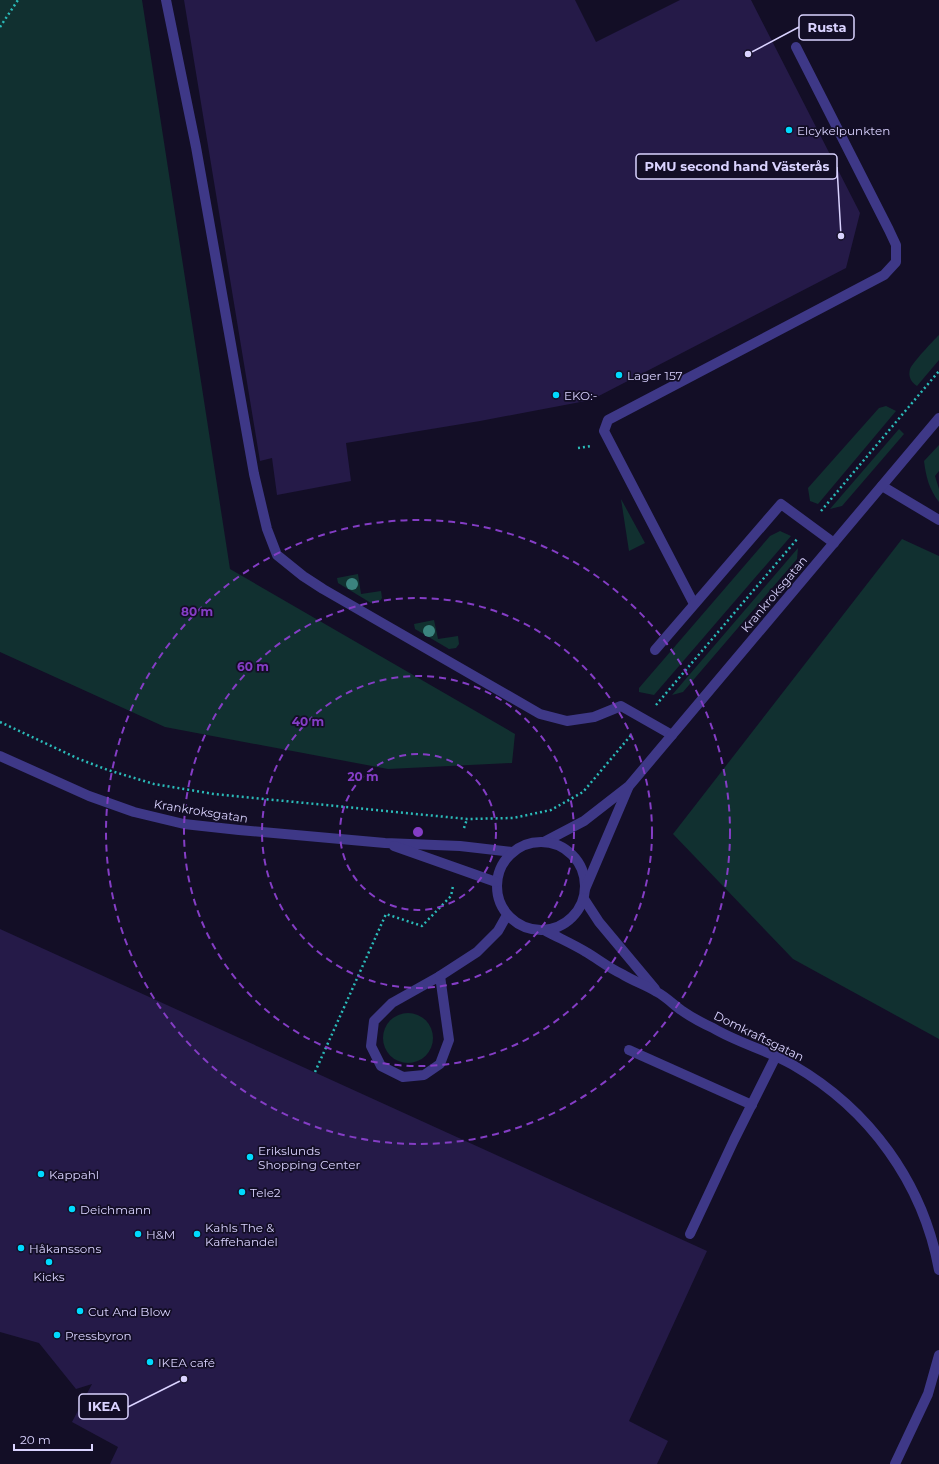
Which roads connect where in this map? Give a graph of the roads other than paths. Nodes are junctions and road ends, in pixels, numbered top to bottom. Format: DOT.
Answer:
graph roads {
  1 [pos="166,0"];
  2 [pos="796,47"];
  3 [pos="939,418"];
  4 [pos="882,486"];
  5 [pos="939,520"];
  6 [pos="834,543"];
  7 [pos="694,604"];
  8 [pos="655,650"];
  9 [pos="672,735"];
  10 [pos="0,756"];
  11 [pos="629,786"];
  12 [pos="544,842"];
  13 [pos="385,843"];
  14 [pos="512,852"];
  15 [pos="496,882"];
  16 [pos="584,894"];
  17 [pos="507,915"];
  18 [pos="546,930"];
  19 [pos="440,976"];
  20 [pos="658,992"];
  21 [pos="629,1050"];
  22 [pos="776,1056"];
  23 [pos="752,1105"];
  24 [pos="690,1234"];
  25 [pos="939,1270"];
  26 [pos="939,1355"];
  27 [pos="895,1464"];
  1 -- 9 [label="street"];
  2 -- 7 [label="street"];
  3 -- 4 [label="street, Krankroksgatan"];
  4 -- 5 [label="street"];
  4 -- 6 [label="street, Krankroksgatan"];
  6 -- 7 [label="street"];
  6 -- 9 [label="street, Krankroksgatan"];
  7 -- 8 [label="street"];
  9 -- 11 [label="street, Krankroksgatan"];
  10 -- 13 [label="street, Krankroksgatan"];
  11 -- 12 [label="street, Krankroksgatan"];
  11 -- 16 [label="street, Krankroksgatan"];
  12 -- 14 [label="street"];
  12 -- 16 [label="street"];
  13 -- 14 [label="street, Krankroksgatan"];
  13 -- 15 [label="street, Krankroksgatan"];
  14 -- 15 [label="street"];
  15 -- 17 [label="street"];
  16 -- 18 [label="street"];
  16 -- 20 [label="street, Domkraftsgatan"];
  17 -- 18 [label="street"];
  17 -- 19 [label="street"];
  18 -- 20 [label="street, Domkraftsgatan"];
  19 -- 19 [label="street"];
  20 -- 22 [label="street, Domkraftsgatan"];
  21 -- 23 [label="street"];
  22 -- 23 [label="street"];
  22 -- 25 [label="street, Domkraftsgatan"];
  23 -- 24 [label="street"];
  26 -- 27 [label="street"];
}
